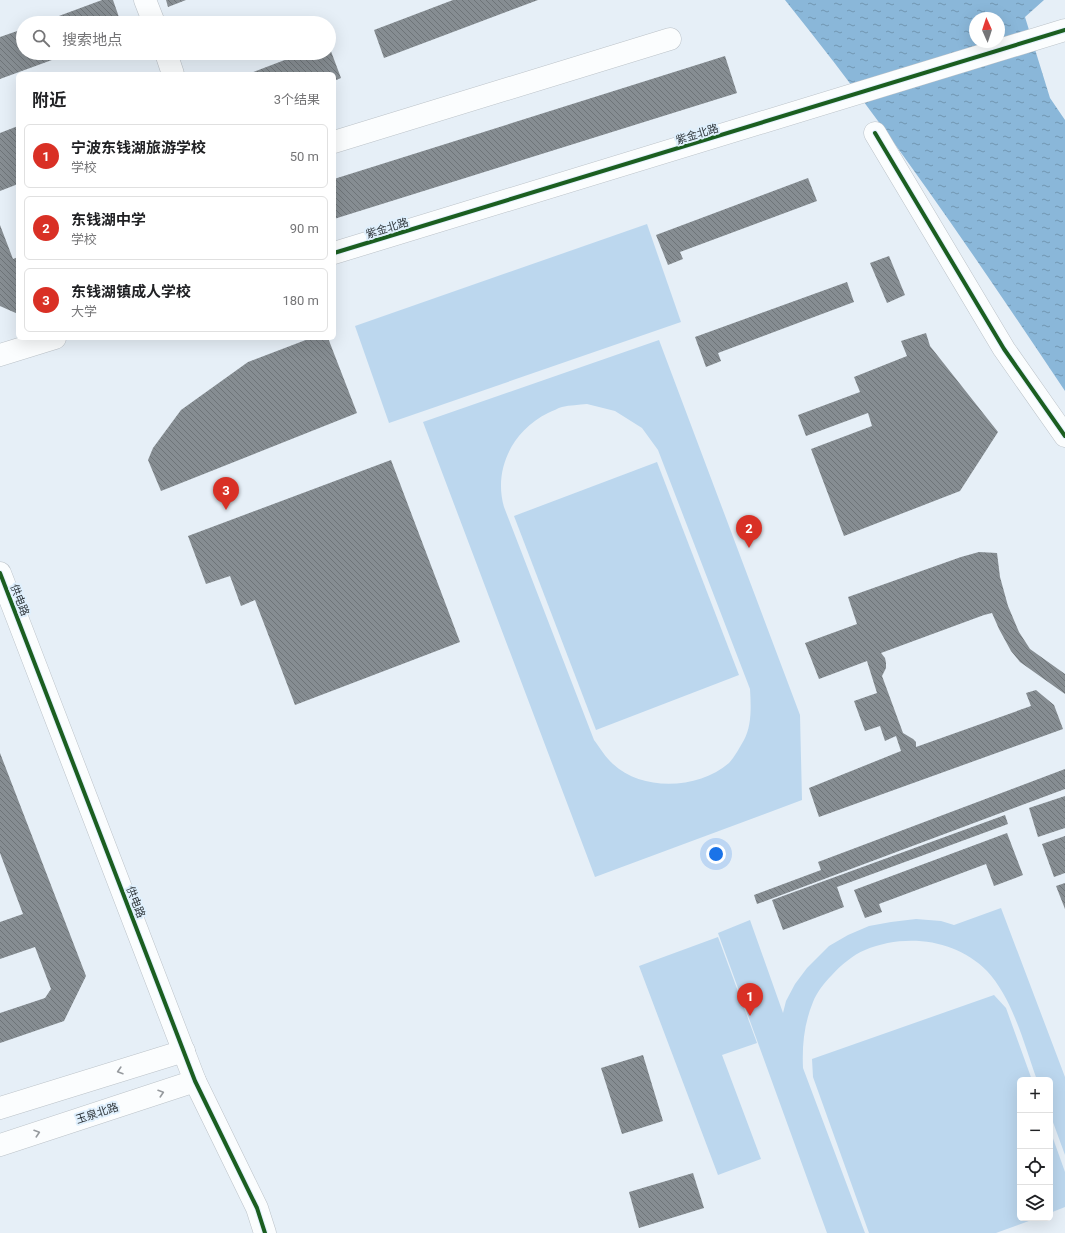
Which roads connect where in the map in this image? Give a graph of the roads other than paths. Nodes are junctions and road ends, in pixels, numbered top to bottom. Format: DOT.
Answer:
graph roads {
  1 [pos="145,0"];
  2 [pos="151,16"];
  3 [pos="1059,32"];
  4 [pos="670,39"];
  5 [pos="168,60"];
  6 [pos="172,72"];
  7 [pos="875,133"];
  8 [pos="336,141"];
  9 [pos="336,252"];
  10 [pos="49,340"];
  11 [pos="0,355"];
  12 [pos="1065,436"];
  13 [pos="0,573"];
  14 [pos="184,1051"];
  15 [pos="195,1081"];
  16 [pos="0,1108"];
  17 [pos="0,1146"];
  18 [pos="265,1233"];
  1 -- 2 [label="street"];
  3 -- 9 [label="street, 紫金北路"];
  4 -- 8 [label="street"];
  5 -- 6 [label="street"];
  7 -- 12 [label="street"];
  10 -- 11 [label="street"];
  13 -- 14 [label="street, 供电路"];
  14 -- 15 [label="street, 供电路"];
  14 -- 16 [label="street, one-way"];
  17 -- 15 [label="street, 玉泉北路, one-way"];
  15 -- 18 [label="street, 供电路"];
}
